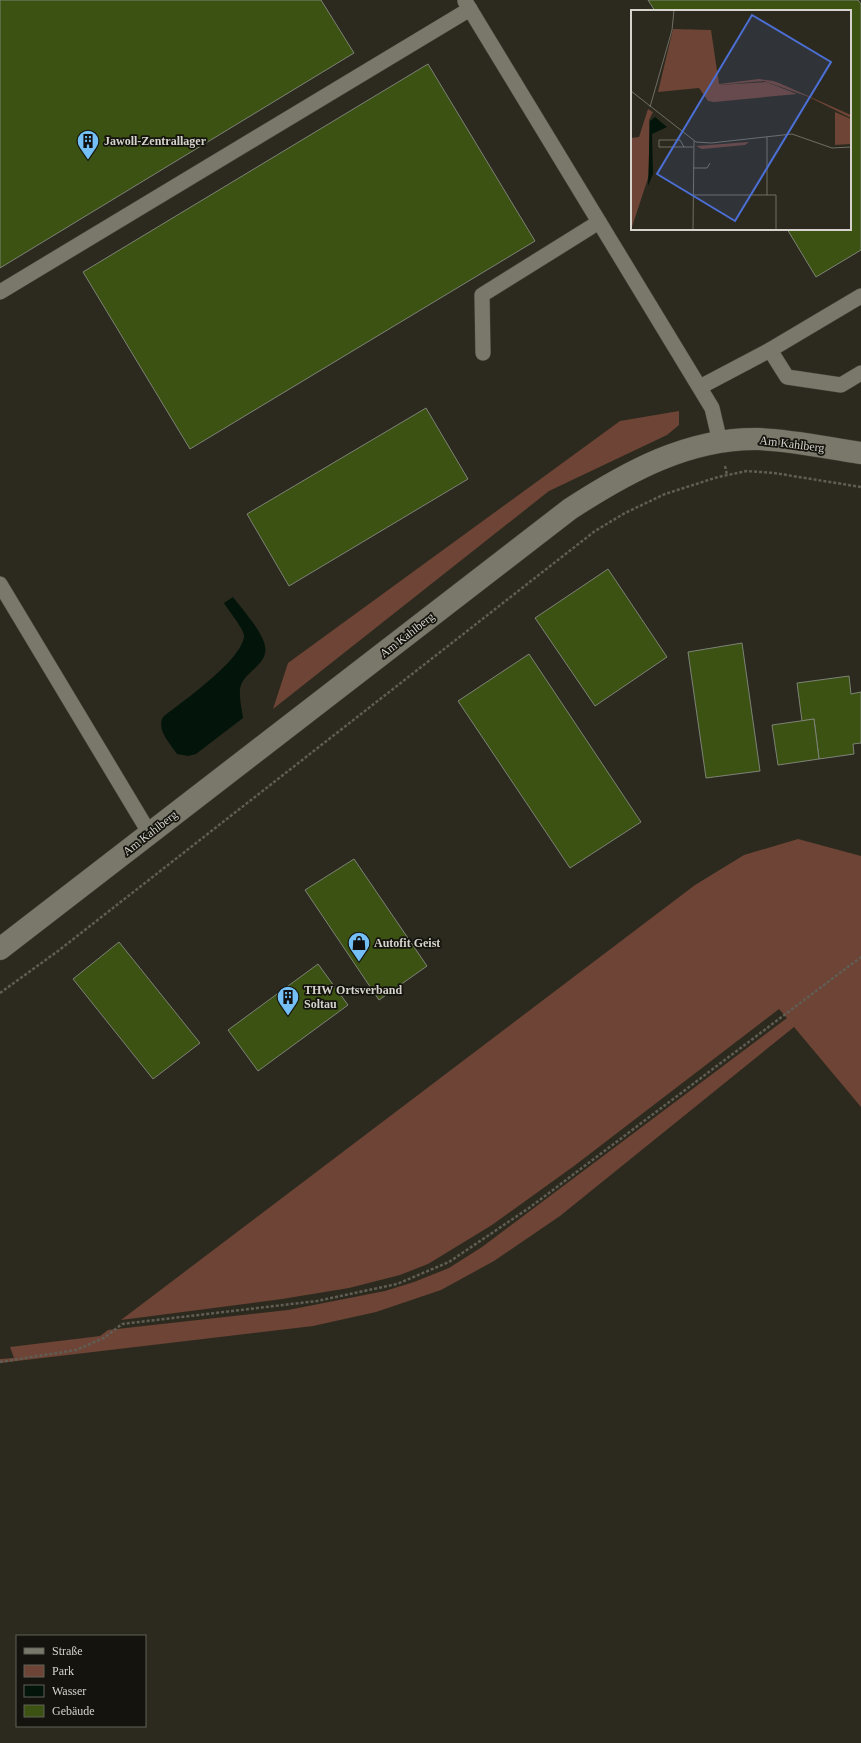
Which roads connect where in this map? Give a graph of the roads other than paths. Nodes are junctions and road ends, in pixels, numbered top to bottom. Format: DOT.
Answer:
graph roads {
  1 [pos="467,4"];
  2 [pos="600,222"];
  3 [pos="0,292"];
  4 [pos="861,296"];
  5 [pos="770,350"];
  6 [pos="483,353"];
  7 [pos="861,373"];
  8 [pos="700,387"];
  9 [pos="720,442"];
  10 [pos="861,453"];
  11 [pos="0,584"];
  12 [pos="150,834"];
  13 [pos="0,949"];
  1 -- 2 [label="lane"];
  1 -- 3 [label="lane"];
  2 -- 6 [label="lane"];
  2 -- 8 [label="lane"];
  4 -- 5 [label="lane"];
  5 -- 7 [label="lane"];
  5 -- 8 [label="lane"];
  8 -- 9 [label="lane"];
  9 -- 10 [label="street, Am Kahlberg"];
  9 -- 12 [label="street, Am Kahlberg"];
  11 -- 12 [label="lane"];
  12 -- 13 [label="street, Am Kahlberg"];
}
